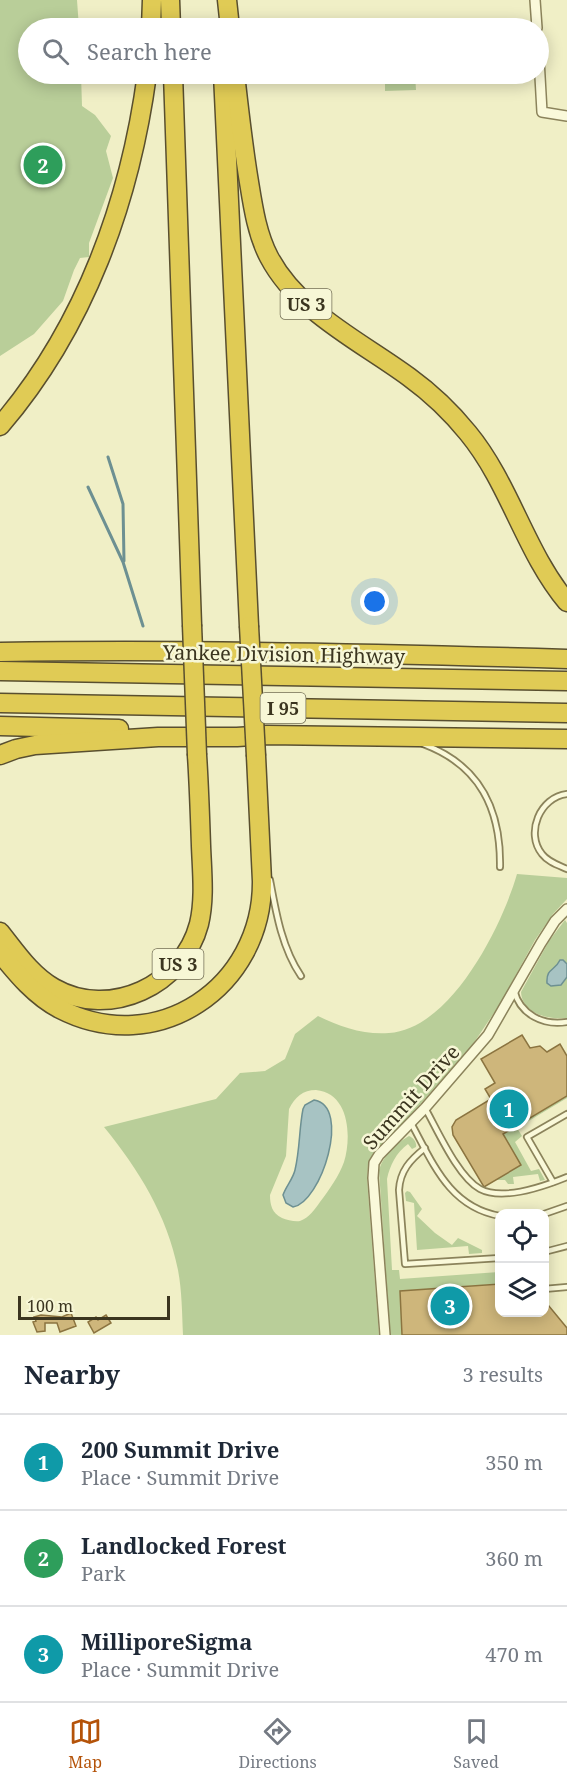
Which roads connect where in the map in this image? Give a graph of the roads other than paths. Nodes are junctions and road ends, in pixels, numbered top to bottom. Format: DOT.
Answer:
graph roads {
  1 [pos="152,0"];
  2 [pos="170,0"];
  3 [pos="218,0"];
  4 [pos="227,0"];
  5 [pos="535,0"];
  6 [pos="151,18"];
  7 [pos="171,18"];
  8 [pos="219,18"];
  9 [pos="229,18"];
  10 [pos="536,18"];
  11 [pos="145,84"];
  12 [pos="173,84"];
  13 [pos="223,84"];
  14 [pos="236,84"];
  15 [pos="540,84"];
  16 [pos="567,116"];
  17 [pos="0,426"];
  18 [pos="567,602"];
  19 [pos="0,652"];
  20 [pos="567,658"];
  21 [pos="0,671"];
  22 [pos="567,681"];
  23 [pos="0,703"];
  24 [pos="567,714"];
  25 [pos="0,726"];
  26 [pos="267,735"];
  27 [pos="391,737"];
  28 [pos="567,739"];
  29 [pos="0,755"];
  30 [pos="567,794"];
  31 [pos="259,825"];
  32 [pos="500,867"];
  33 [pos="567,869"];
  34 [pos="567,909"];
  35 [pos="0,932"];
  36 [pos="0,953"];
  37 [pos="301,976"];
  38 [pos="514,990"];
  39 [pos="567,1022"];
  40 [pos="425,1108"];
  41 [pos="567,1113"];
  42 [pos="411,1123"];
  43 [pos="425,1148"];
  44 [pos="567,1177"];
  45 [pos="553,1182"];
  46 [pos="567,1206"];
  47 [pos="549,1212"];
  48 [pos="495,1214"];
  49 [pos="567,1246"];
  50 [pos="549,1251"];
  51 [pos="495,1258"];
  52 [pos="567,1287"];
  53 [pos="549,1289"];
  54 [pos="385,1335"];
  1 -- 6 [label="highway"];
  2 -- 7 [label="highway"];
  3 -- 8 [label="highway"];
  4 -- 9 [label="highway"];
  5 -- 10 [label="street"];
  11 -- 17 [label="highway"];
  12 -- 35 [label="highway, US 3, bridge"];
  13 -- 31 [label="highway, bridge"];
  14 -- 18 [label="highway, US 3"];
  15 -- 16 [label="street"];
  19 -- 20 [label="highway"];
  21 -- 22 [label="highway, Yankee Division Highway / I 95"];
  23 -- 24 [label="highway, I 95"];
  25 -- 26 [label="highway"];
  26 -- 27 [label="highway"];
  26 -- 29 [label="highway"];
  27 -- 28 [label="highway"];
  27 -- 32 [label="lane"];
  30 -- 33 [label="lane"];
  31 -- 36 [label="highway"];
  31 -- 37 [label="lane"];
  34 -- 38 [label="street, Summit Drive"];
  38 -- 39 [label="lane"];
  38 -- 40 [label="street, Summit Drive"];
  40 -- 42 [label="street, Summit Drive"];
  40 -- 45 [label="lane"];
  41 -- 45 [label="lane"];
  42 -- 43 [label="lane"];
  42 -- 54 [label="street, Summit Drive"];
  43 -- 48 [label="lane"];
  43 -- 51 [label="lane"];
  44 -- 45 [label="lane"];
  46 -- 47 [label="lane"];
  49 -- 50 [label="lane"];
  52 -- 53 [label="lane"];
}
